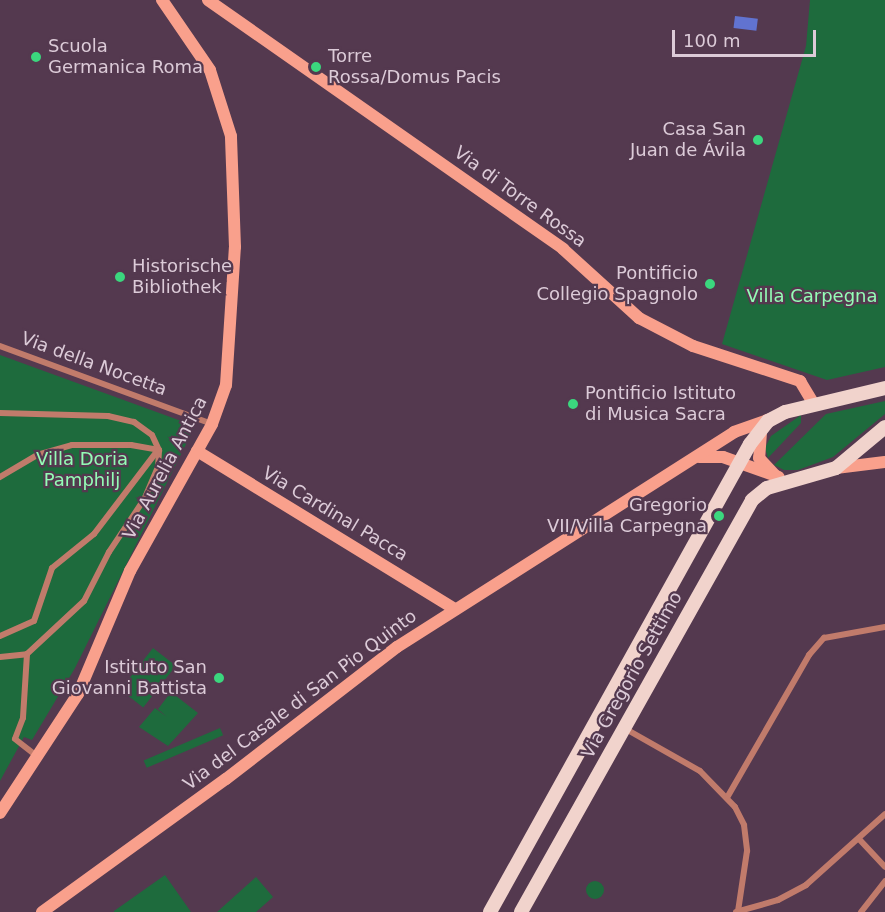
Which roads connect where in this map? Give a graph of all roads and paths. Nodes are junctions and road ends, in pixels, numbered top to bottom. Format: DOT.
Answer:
graph roads {
  1 [pos="162,0"];
  2 [pos="208,0"];
  3 [pos="172,5"];
  4 [pos="0,346"];
  5 [pos="885,388"];
  6 [pos="813,404"];
  7 [pos="0,413"];
  8 [pos="769,422"];
  9 [pos="212,424"];
  10 [pos="885,427"];
  11 [pos="159,450"];
  12 [pos="196,451"];
  13 [pos="698,457"];
  14 [pos="884,461"];
  15 [pos="739,463"];
  16 [pos="836,468"];
  17 [pos="0,477"];
  18 [pos="779,477"];
  19 [pos="796,478"];
  20 [pos="455,609"];
  21 [pos="885,627"];
  22 [pos="0,636"];
  23 [pos="27,654"];
  24 [pos="0,657"];
  25 [pos="623,728"];
  26 [pos="38,757"];
  27 [pos="728,796"];
  28 [pos="0,813"];
  29 [pos="885,814"];
  30 [pos="859,839"];
  31 [pos="885,867"];
  32 [pos="885,881"];
  33 [pos="769,903"];
  34 [pos="737,911"];
  35 [pos="42,912"];
  36 [pos="490,912"];
  37 [pos="520,912"];
  38 [pos="772,912"];
  39 [pos="861,912"];
  1 -- 3 [label="main road, Via Aurelia Antica"];
  2 -- 6 [label="main road, Via di Torre Rossa"];
  3 -- 9 [label="main road, Via Aurelia Antica"];
  4 -- 9 [label="street, Via della Nocetta"];
  5 -- 6 [label="main road"];
  6 -- 8 [label="main road"];
  7 -- 11 [label="street"];
  8 -- 13 [label="main road, Via del Casale di San Pio Quinto"];
  8 -- 15 [label="main road, Via Gregorio Settimo"];
  8 -- 18 [label="main road"];
  9 -- 12 [label="main road, Via Aurelia Antica"];
  10 -- 16 [label="main road"];
  11 -- 17 [label="street"];
  11 -- 22 [label="street"];
  11 -- 23 [label="street"];
  12 -- 20 [label="main road, Via Cardinal Pacca"];
  12 -- 26 [label="main road, Via Aurelia Antica"];
  13 -- 15 [label="main road"];
  13 -- 20 [label="main road, Via del Casale di San Pio Quinto"];
  14 -- 16 [label="main road"];
  15 -- 18 [label="main road"];
  15 -- 36 [label="main road, Via Gregorio Settimo"];
  16 -- 19 [label="main road, Via Gregorio Settimo"];
  18 -- 19 [label="main road"];
  19 -- 25 [label="main road, Via Gregorio Settimo"];
  20 -- 35 [label="main road, Via del Casale di San Pio Quinto"];
  21 -- 27 [label="street"];
  23 -- 24 [label="street"];
  23 -- 26 [label="street"];
  25 -- 27 [label="street"];
  25 -- 37 [label="main road, Via Gregorio Settimo"];
  26 -- 28 [label="main road, Via Aurelia Antica"];
  27 -- 34 [label="street"];
  29 -- 30 [label="street"];
  30 -- 31 [label="street"];
  30 -- 33 [label="street"];
  32 -- 39 [label="street"];
  33 -- 34 [label="street"];
  33 -- 38 [label="street"];
}
